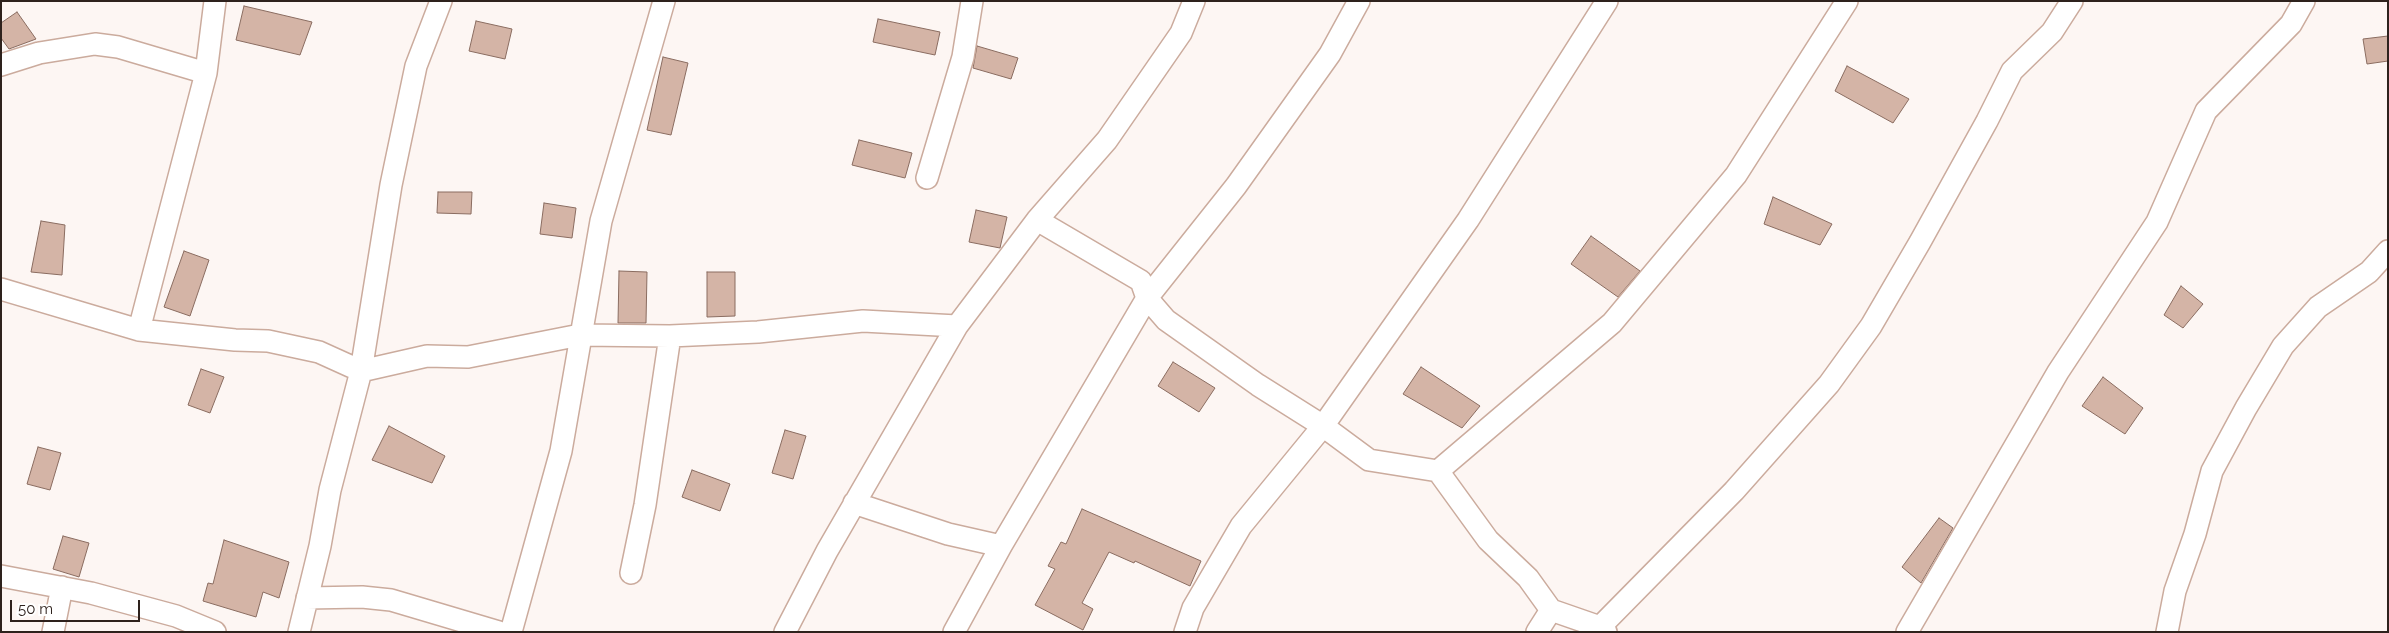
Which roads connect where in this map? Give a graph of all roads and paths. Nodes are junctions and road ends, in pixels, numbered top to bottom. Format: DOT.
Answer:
graph roads {
  1 [pos="216,1"];
  2 [pos="442,1"];
  3 [pos="664,1"];
  4 [pos="972,1"];
  5 [pos="1194,1"];
  6 [pos="1359,1"];
  7 [pos="1607,1"];
  8 [pos="1847,1"];
  9 [pos="2072,1"];
  10 [pos="2304,1"];
  11 [pos="1,65"];
  12 [pos="206,73"];
  13 [pos="927,178"];
  14 [pos="1038,220"];
  15 [pos="2388,251"];
  16 [pos="1,289"];
  17 [pos="1147,298"];
  18 [pos="957,326"];
  19 [pos="139,330"];
  20 [pos="580,335"];
  21 [pos="670,336"];
  22 [pos="361,371"];
  23 [pos="1323,426"];
  24 [pos="1438,471"];
  25 [pos="854,503"];
  26 [pos="1000,546"];
  27 [pos="631,573"];
  28 [pos="1,576"];
  29 [pos="62,588"];
  30 [pos="307,598"];
  31 [pos="1551,610"];
  32 [pos="1603,630"];
  33 [pos="53,632"];
  34 [pos="215,632"];
  35 [pos="299,632"];
  36 [pos="499,632"];
  37 [pos="511,632"];
  38 [pos="785,632"];
  39 [pos="954,632"];
  40 [pos="1186,632"];
  41 [pos="1536,632"];
  42 [pos="1907,632"];
  43 [pos="2167,632"];
  1 -- 12 [label="street"];
  2 -- 22 [label="street"];
  3 -- 20 [label="street"];
  4 -- 13 [label="street"];
  5 -- 14 [label="street"];
  6 -- 17 [label="street"];
  7 -- 23 [label="street"];
  8 -- 24 [label="street"];
  9 -- 32 [label="street"];
  10 -- 42 [label="street"];
  11 -- 12 [label="street"];
  12 -- 19 [label="street"];
  14 -- 17 [label="street"];
  14 -- 18 [label="street"];
  15 -- 43 [label="street"];
  16 -- 19 [label="street"];
  17 -- 23 [label="street"];
  17 -- 26 [label="street"];
  18 -- 21 [label="street"];
  18 -- 25 [label="street"];
  19 -- 22 [label="street"];
  20 -- 21 [label="street"];
  20 -- 22 [label="street"];
  20 -- 37 [label="street"];
  21 -- 27 [label="street"];
  22 -- 30 [label="street"];
  23 -- 24 [label="street"];
  23 -- 40 [label="street"];
  24 -- 31 [label="street"];
  25 -- 26 [label="street"];
  25 -- 38 [label="street"];
  26 -- 39 [label="street"];
  28 -- 29 [label="street"];
  29 -- 33 [label="street"];
  29 -- 34 [label="street"];
  30 -- 35 [label="street"];
  30 -- 36 [label="street"];
  31 -- 32 [label="street"];
  31 -- 41 [label="street"];
}
